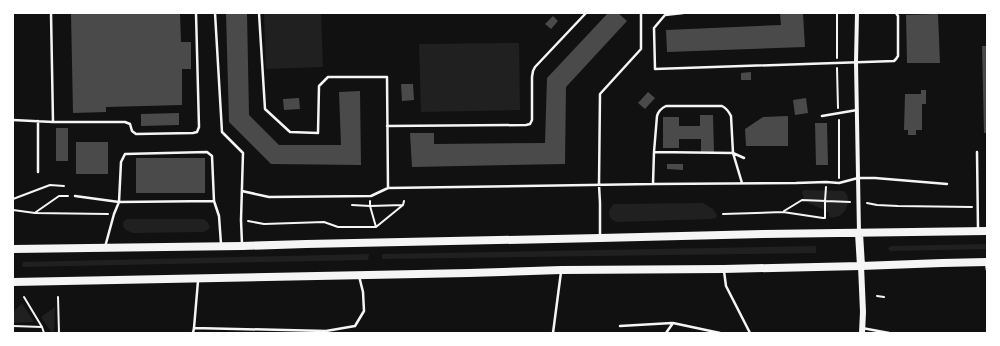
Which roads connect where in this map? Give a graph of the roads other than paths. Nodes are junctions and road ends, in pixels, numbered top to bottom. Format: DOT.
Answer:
graph roads {
  1 [pos="51,13"];
  2 [pos="196,13"];
  3 [pos="215,13"];
  4 [pos="258,13"];
  5 [pos="586,13"];
  6 [pos="641,13"];
  7 [pos="683,13"];
  8 [pos="857,13"];
  9 [pos="896,13"];
  10 [pos="856,62"];
  11 [pos="857,110"];
  12 [pos="822,116"];
  13 [pos="13,120"];
  14 [pos="38,121"];
  15 [pos="52,122"];
  16 [pos="387,126"];
  17 [pos="654,152"];
  18 [pos="977,152"];
  19 [pos="733,153"];
  20 [pos="744,158"];
  21 [pos="38,172"];
  22 [pos="858,178"];
  23 [pos="653,184"];
  24 [pos="742,184"];
  25 [pos="947,184"];
  26 [pos="599,185"];
  27 [pos="388,188"];
  28 [pos="242,191"];
  29 [pos="75,196"];
  30 [pos="214,201"];
  31 [pos="119,202"];
  32 [pos="978,231"];
  33 [pos="987,231"];
  34 [pos="859,233"];
  35 [pos="600,238"];
  36 [pos="222,246"];
  37 [pos="242,246"];
  38 [pos="13,249"];
  39 [pos="104,249"];
  40 [pos="987,265"];
  41 [pos="861,266"];
  42 [pos="723,269"];
  43 [pos="561,270"];
  44 [pos="358,276"];
  45 [pos="198,278"];
  46 [pos="13,282"];
  47 [pos="673,323"];
  48 [pos="620,326"];
  49 [pos="194,328"];
  50 [pos="862,330"];
  51 [pos="326,332"];
  52 [pos="192,333"];
  53 [pos="553,333"];
  54 [pos="666,333"];
  55 [pos="720,333"];
  56 [pos="750,333"];
  57 [pos="889,333"];
  1 -- 15 [label="lane"];
  2 -- 15 [label="lane"];
  3 -- 28 [label="lane"];
  4 -- 16 [label="lane"];
  5 -- 16 [label="lane"];
  6 -- 26 [label="lane"];
  7 -- 10 [label="lane"];
  8 -- 10 [label="street"];
  9 -- 10 [label="lane"];
  10 -- 11 [label="street"];
  11 -- 12 [label="lane"];
  11 -- 22 [label="street"];
  13 -- 14 [label="lane"];
  14 -- 15 [label="lane"];
  14 -- 21 [label="lane"];
  16 -- 27 [label="lane"];
  17 -- 19 [label="lane"];
  17 -- 19 [label="lane"];
  17 -- 23 [label="lane"];
  18 -- 32 [label="lane"];
  19 -- 20 [label="lane"];
  19 -- 24 [label="lane"];
  22 -- 24 [label="lane"];
  22 -- 25 [label="lane"];
  22 -- 34 [label="street"];
  23 -- 24 [label="lane"];
  23 -- 26 [label="lane"];
  26 -- 27 [label="lane"];
  26 -- 35 [label="lane"];
  27 -- 28 [label="lane"];
  28 -- 37 [label="lane"];
  29 -- 31 [label="lane"];
  30 -- 31 [label="lane"];
  30 -- 31 [label="lane"];
  30 -- 36 [label="lane"];
  31 -- 39 [label="lane"];
  32 -- 33 [label="main road"];
  32 -- 34 [label="main road"];
  34 -- 35 [label="main road"];
  34 -- 41 [label="main road"];
  35 -- 37 [label="main road"];
  36 -- 37 [label="main road"];
  36 -- 39 [label="main road"];
  38 -- 39 [label="main road"];
  40 -- 41 [label="main road"];
  41 -- 42 [label="main road"];
  41 -- 50 [label="street"];
  42 -- 43 [label="main road"];
  42 -- 56 [label="lane"];
  43 -- 44 [label="main road"];
  43 -- 53 [label="lane"];
  44 -- 45 [label="main road"];
  44 -- 51 [label="lane"];
  45 -- 46 [label="main road"];
  45 -- 49 [label="lane"];
  47 -- 48 [label="lane"];
  47 -- 54 [label="lane"];
  47 -- 55 [label="lane"];
  49 -- 51 [label="lane"];
  49 -- 52 [label="lane"];
  50 -- 57 [label="lane"];
}
